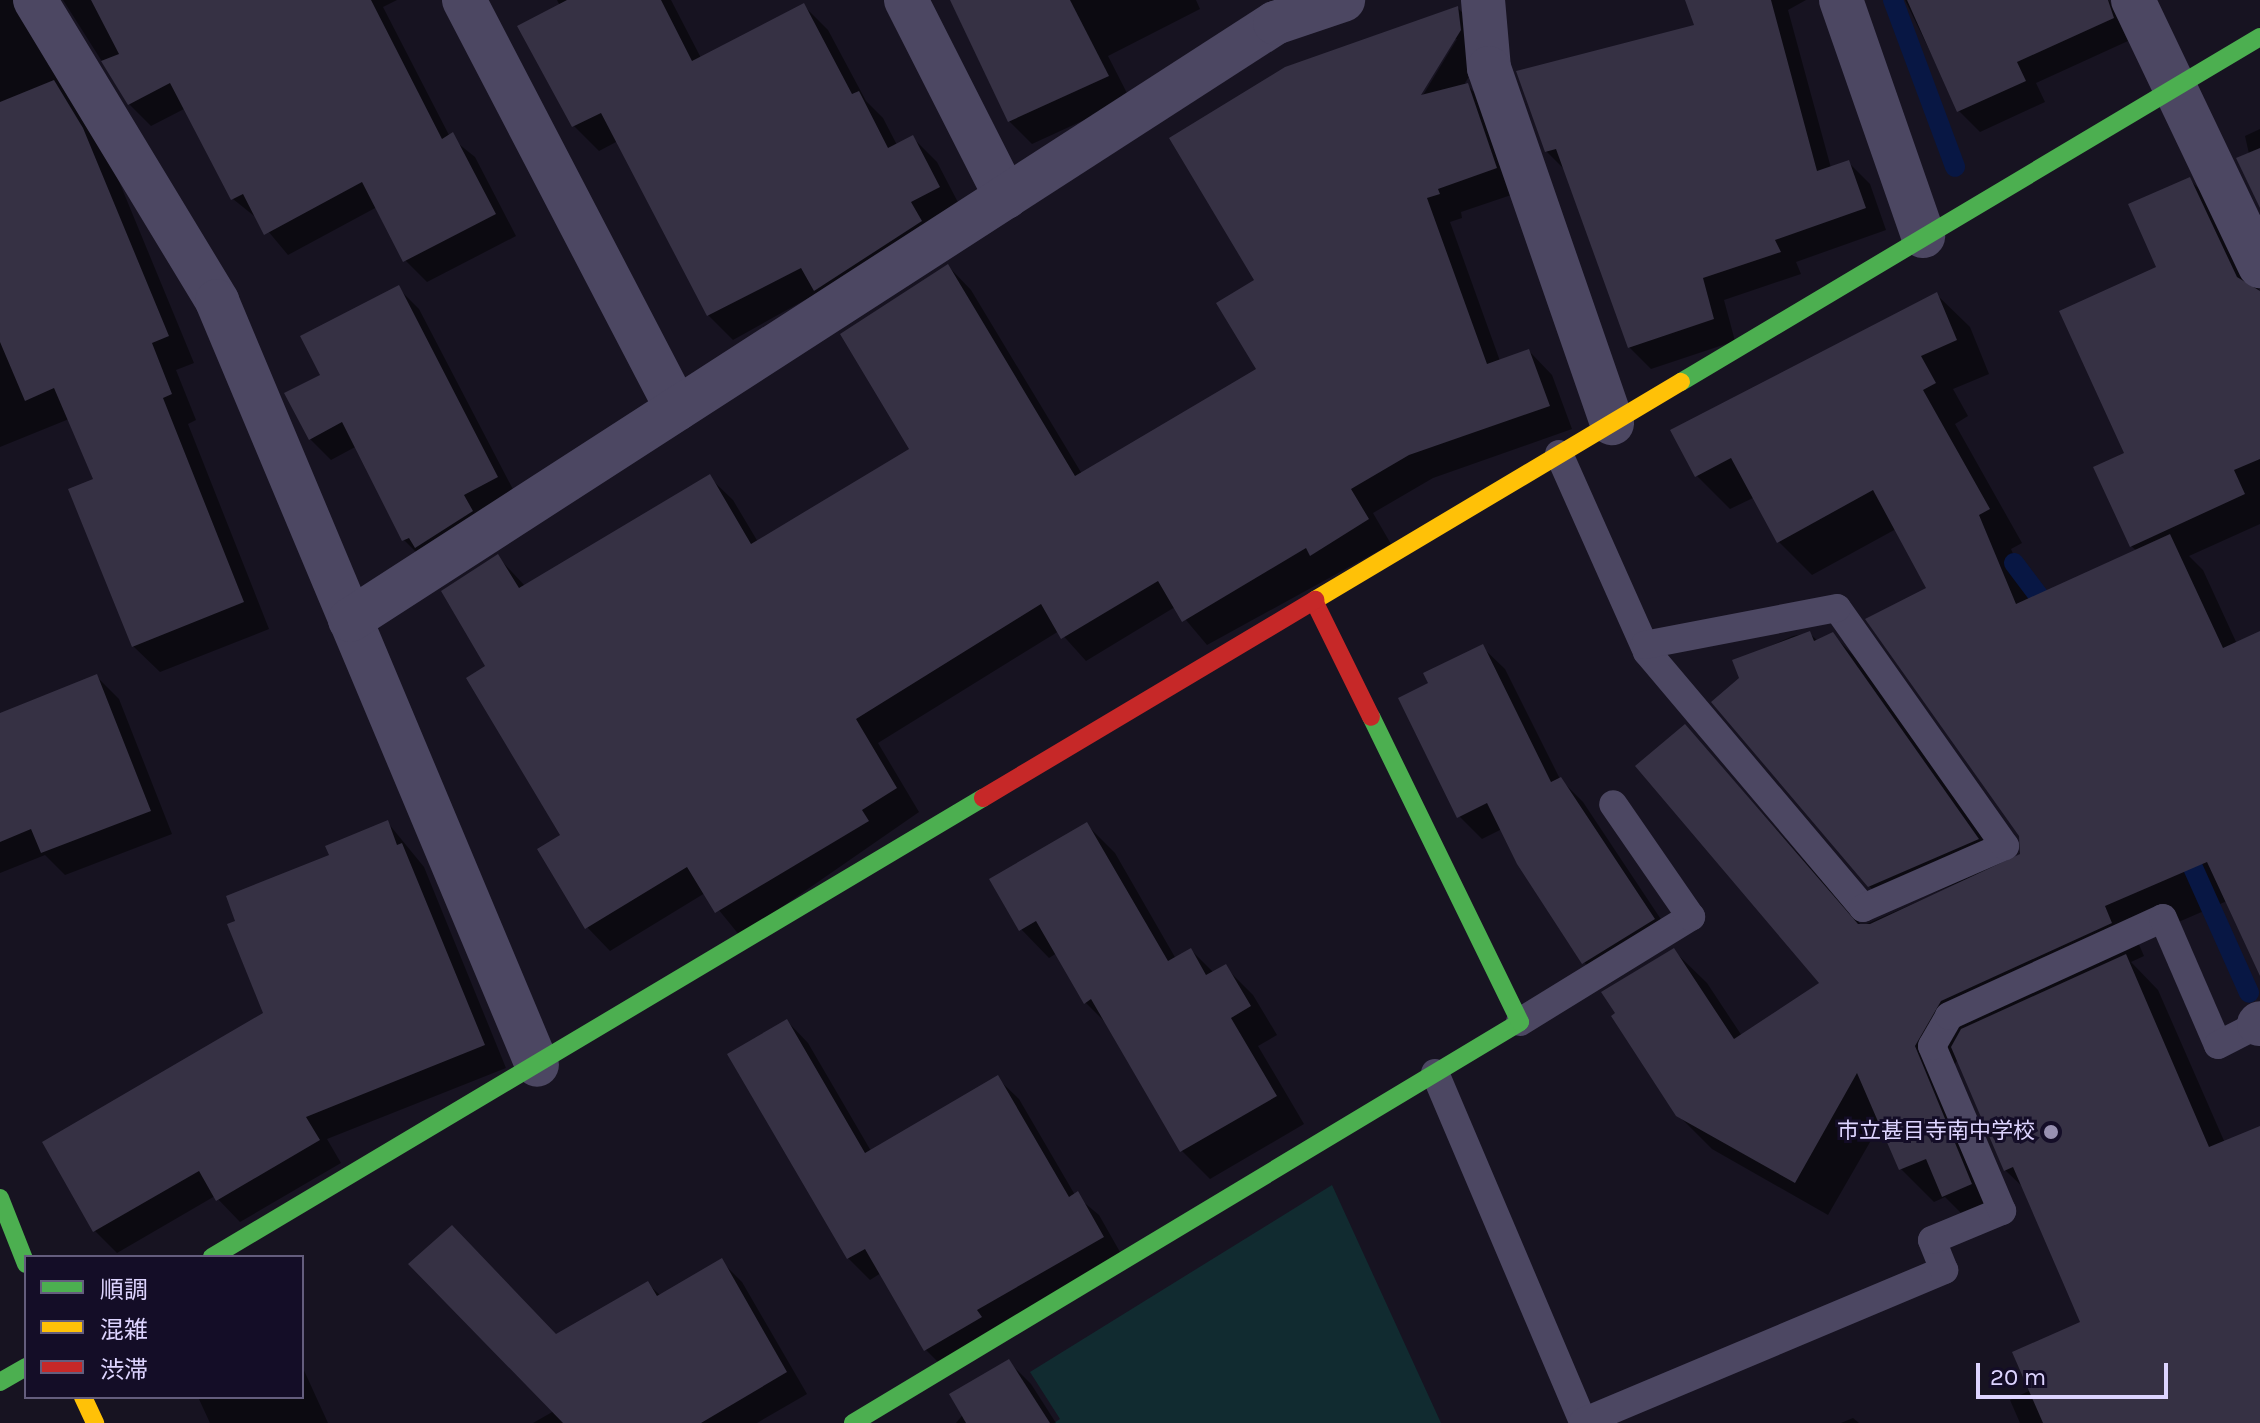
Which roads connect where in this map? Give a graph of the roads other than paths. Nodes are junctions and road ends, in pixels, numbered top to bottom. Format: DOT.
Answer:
graph roads {
  1 [pos="35,0"];
  2 [pos="464,0"];
  3 [pos="906,0"];
  4 [pos="1343,0"];
  5 [pos="1483,0"];
  6 [pos="1841,0"];
  7 [pos="2133,0"];
  8 [pos="1271,11"];
  9 [pos="2260,37"];
  10 [pos="2174,86"];
  11 [pos="1006,197"];
  12 [pos="1923,236"];
  13 [pos="2260,266"];
  14 [pos="677,409"];
  15 [pos="1612,423"];
  16 [pos="1559,454"];
  17 [pos="1314,601"];
  18 [pos="350,620"];
  19 [pos="1645,645"];
  20 [pos="1613,804"];
  21 [pos="1520,1022"];
  22 [pos="2260,1024"];
  23 [pos="537,1065"];
  24 [pos="1435,1073"];
  25 [pos="0,1198"];
  26 [pos="215,1255"];
  27 [pos="24,1259"];
  28 [pos="24,1368"];
  29 [pos="0,1382"];
  30 [pos="84,1399"];
  31 [pos="95,1423"];
  32 [pos="853,1423"];
  1 -- 18 [label="street"];
  2 -- 14 [label="street"];
  3 -- 11 [label="street"];
  4 -- 8 [label="street"];
  5 -- 15 [label="street"];
  6 -- 12 [label="street"];
  7 -- 10 [label="street"];
  8 -- 11 [label="street"];
  9 -- 10 [label="street"];
  10 -- 12 [label="street"];
  10 -- 13 [label="street"];
  11 -- 14 [label="street"];
  12 -- 15 [label="street"];
  14 -- 18 [label="street"];
  15 -- 16 [label="street"];
  16 -- 17 [label="street"];
  16 -- 19 [label="lane"];
  17 -- 21 [label="street"];
  17 -- 23 [label="street"];
  18 -- 23 [label="street"];
  19 -- 19 [label="lane"];
  20 -- 21 [label="lane"];
  21 -- 24 [label="street"];
  22 -- 24 [label="lane"];
  23 -- 26 [label="street"];
  24 -- 32 [label="street"];
  25 -- 27 [label="street"];
  28 -- 29 [label="street"];
  30 -- 31 [label="street"];
}
